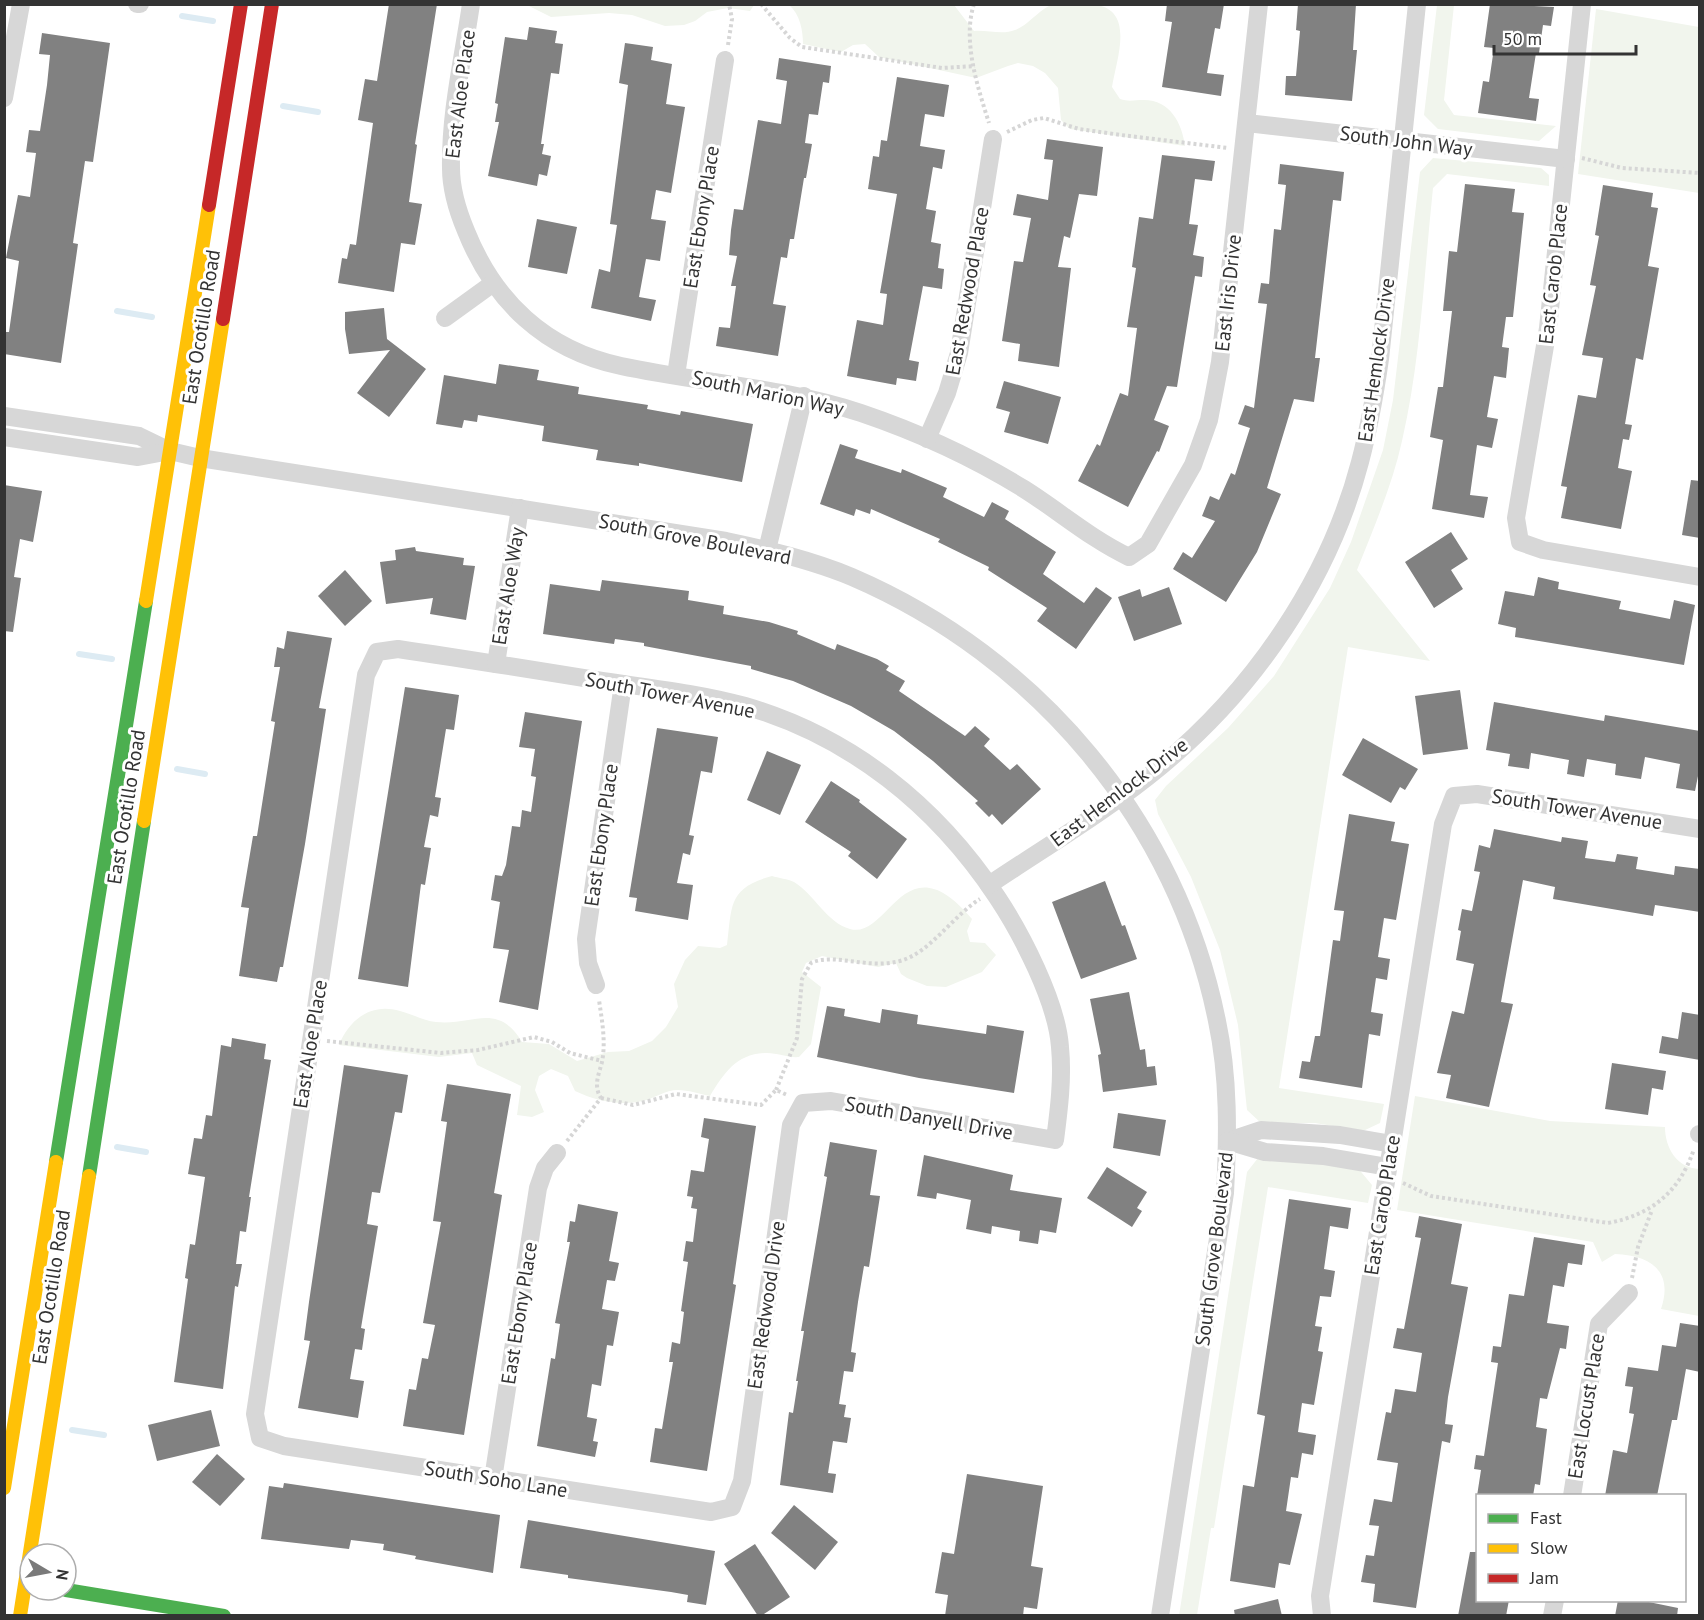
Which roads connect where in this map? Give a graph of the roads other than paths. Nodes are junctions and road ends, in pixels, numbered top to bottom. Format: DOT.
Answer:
graph roads {
  1 [pos="21,4"];
  2 [pos="241,4"];
  3 [pos="272,4"];
  4 [pos="471,4"];
  5 [pos="1259,4"];
  6 [pos="1418,4"];
  7 [pos="1582,4"];
  8 [pos="725,60"];
  9 [pos="4,98"];
  10 [pos="1247,123"];
  11 [pos="993,139"];
  12 [pos="1402,141"];
  13 [pos="1566,157"];
  14 [pos="492,284"];
  15 [pos="445,318"];
  16 [pos="676,375"];
  17 [pos="804,396"];
  18 [pos="4,416"];
  19 [pos="4,437"];
  20 [pos="927,439"];
  21 [pos="170,451"];
  22 [pos="200,458"];
  23 [pos="520,508"];
  24 [pos="767,550"];
  25 [pos="1129,557"];
  26 [pos="1700,577"];
  27 [pos="377,652"];
  28 [pos="496,664"];
  29 [pos="623,684"];
  30 [pos="1121,795"];
  31 [pos="1454,796"];
  32 [pos="1700,828"];
  33 [pos="991,888"];
  34 [pos="596,985"];
  35 [pos="803,1103"];
  36 [pos="1054,1140"];
  37 [pos="1228,1141"];
  38 [pos="1392,1144"];
  39 [pos="557,1153"];
  40 [pos="1387,1171"];
  41 [pos="1629,1293"];
  42 [pos="260,1438"];
  43 [pos="493,1479"];
  44 [pos="4,1488"];
  45 [pos="1572,1494"];
  46 [pos="732,1507"];
  47 [pos="29,1542"];
  48 [pos="78,1592"];
  49 [pos="225,1616"];
  50 [pos="1160,1616"];
  51 [pos="1322,1616"];
  1 -- 9 [label="street"];
  2 -- 21 [label="main road, East Ocotillo Road"];
  3 -- 22 [label="main road, East Ocotillo Road"];
  4 -- 14 [label="street, East Aloe Place"];
  5 -- 10 [label="street, East Iris Drive"];
  6 -- 12 [label="street, East Hemlock Drive"];
  7 -- 13 [label="street, East Carob Place"];
  8 -- 16 [label="street, East Ebony Place"];
  10 -- 12 [label="street, South John Way"];
  10 -- 25 [label="street, East Iris Drive"];
  11 -- 20 [label="street, East Redwood Place"];
  12 -- 13 [label="street, South John Way"];
  12 -- 30 [label="street, East Hemlock Drive"];
  13 -- 26 [label="street, East Carob Place"];
  14 -- 15 [label="street"];
  14 -- 16 [label="street, South Marion Way"];
  16 -- 17 [label="street, South Marion Way"];
  17 -- 20 [label="street, South Marion Way"];
  17 -- 24 [label="street"];
  18 -- 21 [label="street"];
  19 -- 21 [label="street"];
  20 -- 25 [label="street, South Marion Way"];
  21 -- 22 [label="street, South Grove Boulevard"];
  21 -- 44 [label="main road, East Ocotillo Road"];
  22 -- 23 [label="street, South Grove Boulevard"];
  22 -- 47 [label="main road, East Ocotillo Road"];
  23 -- 24 [label="street, South Grove Boulevard"];
  23 -- 28 [label="street, East Aloe Way"];
  24 -- 30 [label="street, South Grove Boulevard"];
  27 -- 28 [label="street, South Tower Avenue"];
  27 -- 42 [label="street, East Aloe Place"];
  28 -- 29 [label="street, South Tower Avenue"];
  29 -- 33 [label="street, South Tower Avenue"];
  29 -- 34 [label="street, East Ebony Place"];
  30 -- 33 [label="street, East Hemlock Drive"];
  30 -- 37 [label="street, South Grove Boulevard"];
  31 -- 32 [label="street, South Tower Avenue"];
  31 -- 38 [label="street, East Carob Place"];
  33 -- 36 [label="street, South Tower Avenue"];
  35 -- 36 [label="street, South Danyell Drive"];
  35 -- 46 [label="street, East Redwood Drive"];
  37 -- 38 [label="street"];
  37 -- 40 [label="street"];
  37 -- 50 [label="street, South Grove Boulevard"];
  38 -- 40 [label="street, East Carob Place"];
  39 -- 43 [label="street, East Ebony Place"];
  40 -- 51 [label="street, East Carob Place"];
  41 -- 45 [label="street, East Locust Place"];
  42 -- 43 [label="street, South Soho Lane"];
  43 -- 46 [label="street, South Soho Lane"];
  48 -- 49 [label="main road"];
}
